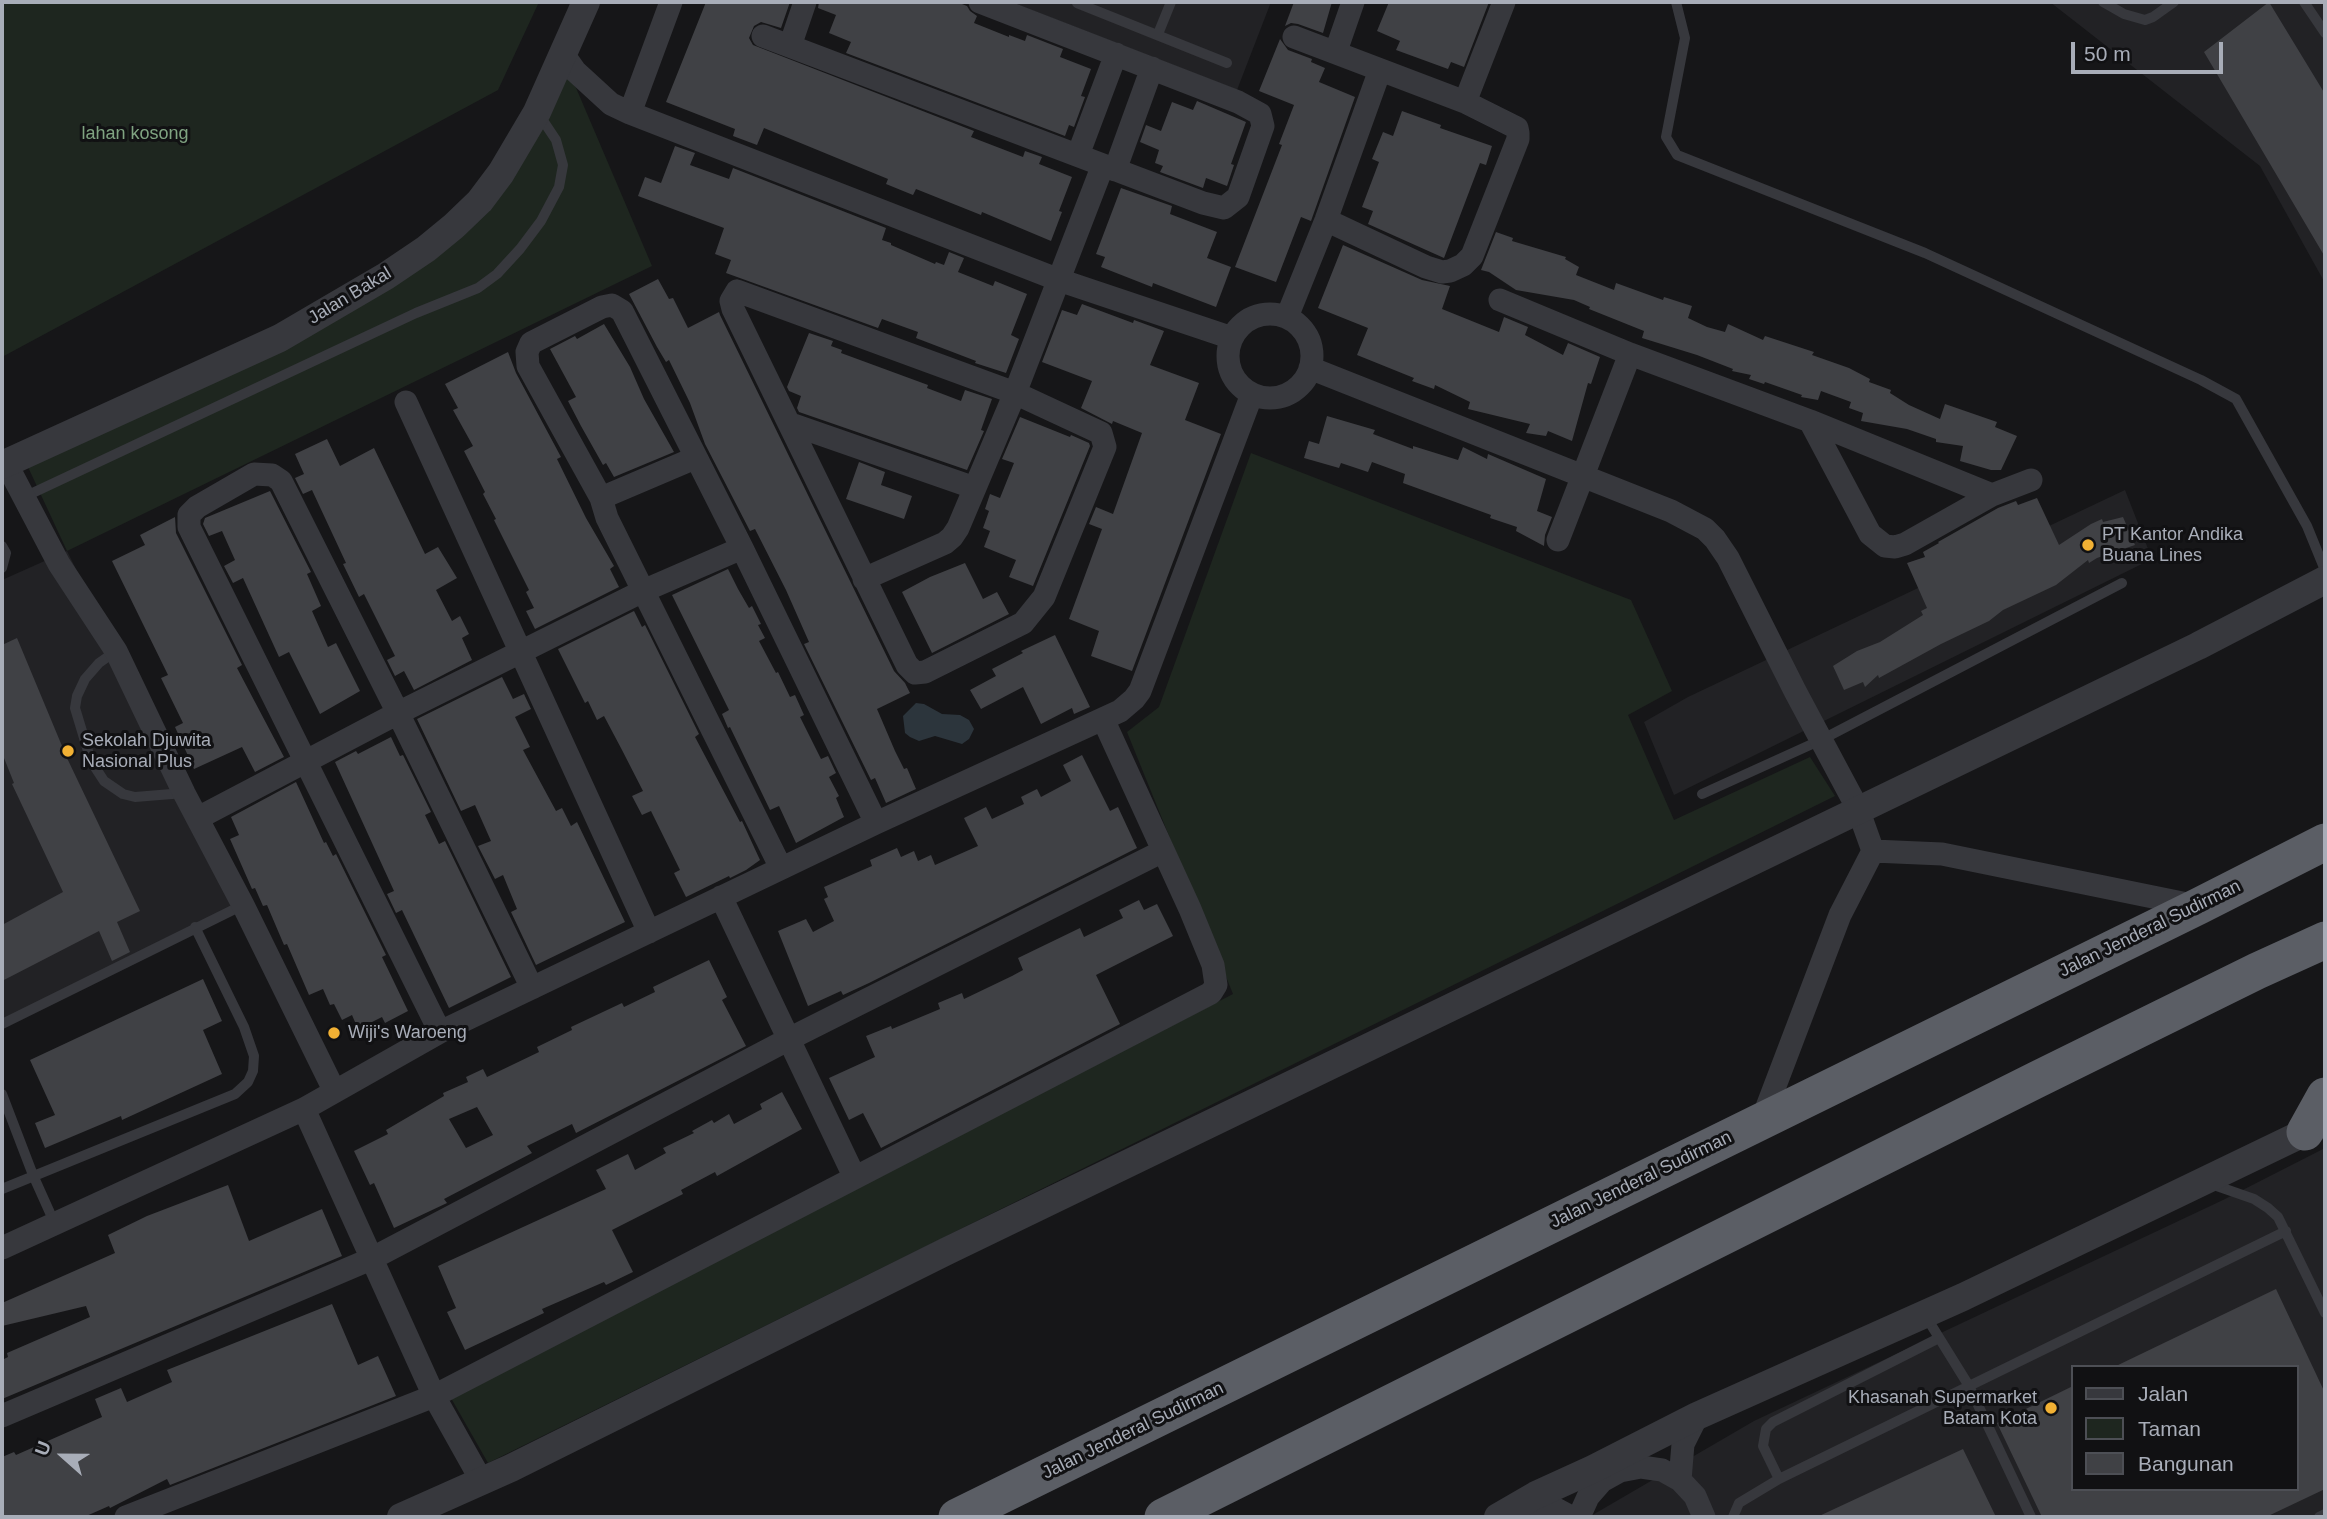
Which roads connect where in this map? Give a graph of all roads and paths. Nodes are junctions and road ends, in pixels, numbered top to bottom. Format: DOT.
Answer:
graph roads {
  1 [pos="586,2"];
  2 [pos="671,2"];
  3 [pos="805,2"];
  4 [pos="981,2"];
  5 [pos="1171,2"];
  6 [pos="1353,2"];
  7 [pos="1504,2"];
  8 [pos="1676,2"];
  9 [pos="2103,2"];
  10 [pos="2174,2"];
  11 [pos="2304,2"];
  12 [pos="1077,3"];
  13 [pos="2325,33"];
  14 [pos="1158,34"];
  15 [pos="762,36"];
  16 [pos="1294,37"];
  17 [pos="790,46"];
  18 [pos="1336,51"];
  19 [pos="563,54"];
  20 [pos="1116,54"];
  21 [pos="1227,62"];
  22 [pos="1152,68"];
  23 [pos="1380,70"];
  24 [pos="1465,102"];
  25 [pos="537,111"];
  26 [pos="630,113"];
  27 [pos="1078,155"];
  28 [pos="1109,167"];
  29 [pos="1326,220"];
  30 [pos="1059,280"];
  31 [pos="1500,300"];
  32 [pos="1287,317"];
  33 [pos="1232,338"];
  34 [pos="1630,354"];
  35 [pos="1310,368"];
  36 [pos="1015,393"];
  37 [pos="1252,394"];
  38 [pos="406,402"];
  39 [pos="1810,421"];
  40 [pos="791,424"];
  41 [pos="695,458"];
  42 [pos="4,464"];
  43 [pos="1582,476"];
  44 [pos="2031,480"];
  45 [pos="975,488"];
  46 [pos="1992,495"];
  47 [pos="24,496"];
  48 [pos="601,498"];
  49 [pos="1558,540"];
  50 [pos="2,546"];
  51 [pos="742,548"];
  52 [pos="2,568"];
  53 [pos="2325,570"];
  54 [pos="864,579"];
  55 [pos="2325,580"];
  56 [pos="2122,583"];
  57 [pos="643,591"];
  58 [pos="116,651"];
  59 [pos="520,653"];
  60 [pos="398,713"];
  61 [pos="1103,719"];
  62 [pos="1821,740"];
  63 [pos="307,761"];
  64 [pos="184,793"];
  65 [pos="1702,794"];
  66 [pos="1858,809"];
  67 [pos="198,818"];
  68 [pos="876,823"];
  69 [pos="2325,842"];
  70 [pos="1163,851"];
  71 [pos="1873,851"];
  72 [pos="781,868"];
  73 [pos="721,897"];
  74 [pos="243,905"];
  75 [pos="2199,906"];
  76 [pos="195,928"];
  77 [pos="649,932"];
  78 [pos="2325,940"];
  79 [pos="532,988"];
  80 [pos="2,1024"];
  81 [pos="440,1032"];
  82 [pos="789,1039"];
  83 [pos="334,1090"];
  84 [pos="2,1094"];
  85 [pos="2325,1096"];
  86 [pos="304,1109"];
  87 [pos="1762,1120"];
  88 [pos="2315,1127"];
  89 [pos="33,1175"];
  90 [pos="854,1176"];
  91 [pos="2203,1181"];
  92 [pos="2,1189"];
  93 [pos="55,1224"];
  94 [pos="2286,1231"];
  95 [pos="2,1248"];
  96 [pos="371,1259"];
  97 [pos="1924,1313"];
  98 [pos="2325,1313"];
  99 [pos="1939,1338"];
  100 [pos="1969,1386"];
  101 [pos="434,1396"];
  102 [pos="2,1416"];
  103 [pos="1697,1416"];
  104 [pos="1779,1479"];
  105 [pos="481,1480"];
  106 [pos="1681,1480"];
  107 [pos="1522,1503"];
  108 [pos="2325,1514"];
  109 [pos="126,1517"];
  110 [pos="401,1517"];
  111 [pos="957,1517"];
  112 [pos="1163,1517"];
  113 [pos="1498,1517"];
  114 [pos="1571,1517"];
  115 [pos="1579,1517"];
  116 [pos="1704,1517"];
  117 [pos="1733,1517"];
  118 [pos="2031,1517"];
  119 [pos="2319,1517"];
  1 -- 19 [label="street, Jalan Bakal"];
  2 -- 26 [label="street"];
  3 -- 17 [label="street"];
  4 -- 20 [label="street"];
  5 -- 14 [label="lane"];
  6 -- 18 [label="street"];
  7 -- 24 [label="street"];
  8 -- 53 [label="lane"];
  9 -- 10 [label="lane"];
  11 -- 13 [label="lane"];
  12 -- 14 [label="lane"];
  14 -- 21 [label="lane"];
  15 -- 17 [label="street"];
  16 -- 18 [label="street"];
  17 -- 27 [label="street"];
  18 -- 23 [label="street"];
  19 -- 25 [label="street, Jalan Bakal"];
  19 -- 26 [label="street"];
  20 -- 22 [label="street"];
  20 -- 27 [label="street"];
  22 -- 28 [label="street"];
  22 -- 28 [label="street"];
  23 -- 24 [label="street"];
  23 -- 29 [label="street"];
  24 -- 29 [label="street"];
  25 -- 42 [label="street, Jalan Bakal"];
  25 -- 47 [label="lane"];
  26 -- 30 [label="street"];
  27 -- 28 [label="street"];
  28 -- 30 [label="street"];
  29 -- 32 [label="street"];
  30 -- 33 [label="street"];
  30 -- 36 [label="street"];
  31 -- 34 [label="street"];
  32 -- 33 [label="street"];
  32 -- 35 [label="street"];
  33 -- 37 [label="street"];
  34 -- 39 [label="street"];
  34 -- 43 [label="street"];
  35 -- 37 [label="street"];
  35 -- 43 [label="street"];
  36 -- 40 [label="street"];
  36 -- 45 [label="street"];
  36 -- 54 [label="street"];
  37 -- 61 [label="street"];
  38 -- 59 [label="street"];
  39 -- 46 [label="street"];
  39 -- 46 [label="street"];
  40 -- 45 [label="street"];
  40 -- 54 [label="street"];
  41 -- 48 [label="street"];
  41 -- 48 [label="street"];
  41 -- 51 [label="street"];
  42 -- 47 [label="street"];
  43 -- 49 [label="street"];
  43 -- 62 [label="street"];
  44 -- 46 [label="street"];
  45 -- 54 [label="street"];
  47 -- 58 [label="street"];
  48 -- 57 [label="street"];
  50 -- 52 [label="lane"];
  51 -- 57 [label="street"];
  51 -- 68 [label="street"];
  55 -- 66 [label="street"];
  56 -- 62 [label="lane"];
  57 -- 59 [label="street"];
  57 -- 72 [label="street"];
  58 -- 64 [label="street"];
  58 -- 64 [label="lane"];
  59 -- 60 [label="street"];
  59 -- 77 [label="street"];
  60 -- 63 [label="street"];
  60 -- 63 [label="street"];
  60 -- 79 [label="street"];
  61 -- 68 [label="street"];
  61 -- 70 [label="street"];
  62 -- 65 [label="lane"];
  62 -- 66 [label="street"];
  63 -- 67 [label="street"];
  63 -- 81 [label="street"];
  64 -- 67 [label="street"];
  66 -- 71 [label="street"];
  66 -- 105 [label="street"];
  67 -- 74 [label="street"];
  68 -- 72 [label="street"];
  69 -- 75 [label="highway, Jalan Jenderal Sudirman"];
  70 -- 82 [label="street"];
  70 -- 90 [label="street"];
  71 -- 75 [label="street"];
  71 -- 87 [label="street"];
  72 -- 73 [label="street"];
  73 -- 77 [label="street"];
  73 -- 82 [label="street"];
  74 -- 76 [label="lane"];
  74 -- 83 [label="street"];
  75 -- 87 [label="highway, Jalan Jenderal Sudirman"];
  76 -- 80 [label="lane"];
  76 -- 89 [label="lane"];
  77 -- 79 [label="street"];
  78 -- 112 [label="highway"];
  79 -- 81 [label="street"];
  81 -- 83 [label="street"];
  82 -- 90 [label="street"];
  82 -- 96 [label="street"];
  83 -- 86 [label="street"];
  84 -- 89 [label="lane"];
  85 -- 88 [label="highway"];
  86 -- 93 [label="street"];
  86 -- 96 [label="street"];
  87 -- 111 [label="highway, Jalan Jenderal Sudirman"];
  88 -- 91 [label="street"];
  89 -- 92 [label="lane"];
  89 -- 93 [label="lane"];
  90 -- 101 [label="street"];
  91 -- 94 [label="lane"];
  91 -- 97 [label="street"];
  93 -- 95 [label="street"];
  94 -- 98 [label="lane"];
  94 -- 100 [label="lane"];
  96 -- 101 [label="street"];
  96 -- 102 [label="street"];
  97 -- 99 [label="lane"];
  97 -- 103 [label="street"];
  99 -- 100 [label="lane"];
  99 -- 104 [label="lane"];
  100 -- 104 [label="lane"];
  100 -- 118 [label="lane"];
  101 -- 105 [label="street"];
  101 -- 109 [label="street"];
  103 -- 106 [label="street"];
  103 -- 107 [label="street"];
  104 -- 117 [label="lane"];
  105 -- 110 [label="street"];
  106 -- 115 [label="street"];
  106 -- 116 [label="street"];
  107 -- 113 [label="street"];
  107 -- 114 [label="street"];
  108 -- 119 [label="lane"];
}
